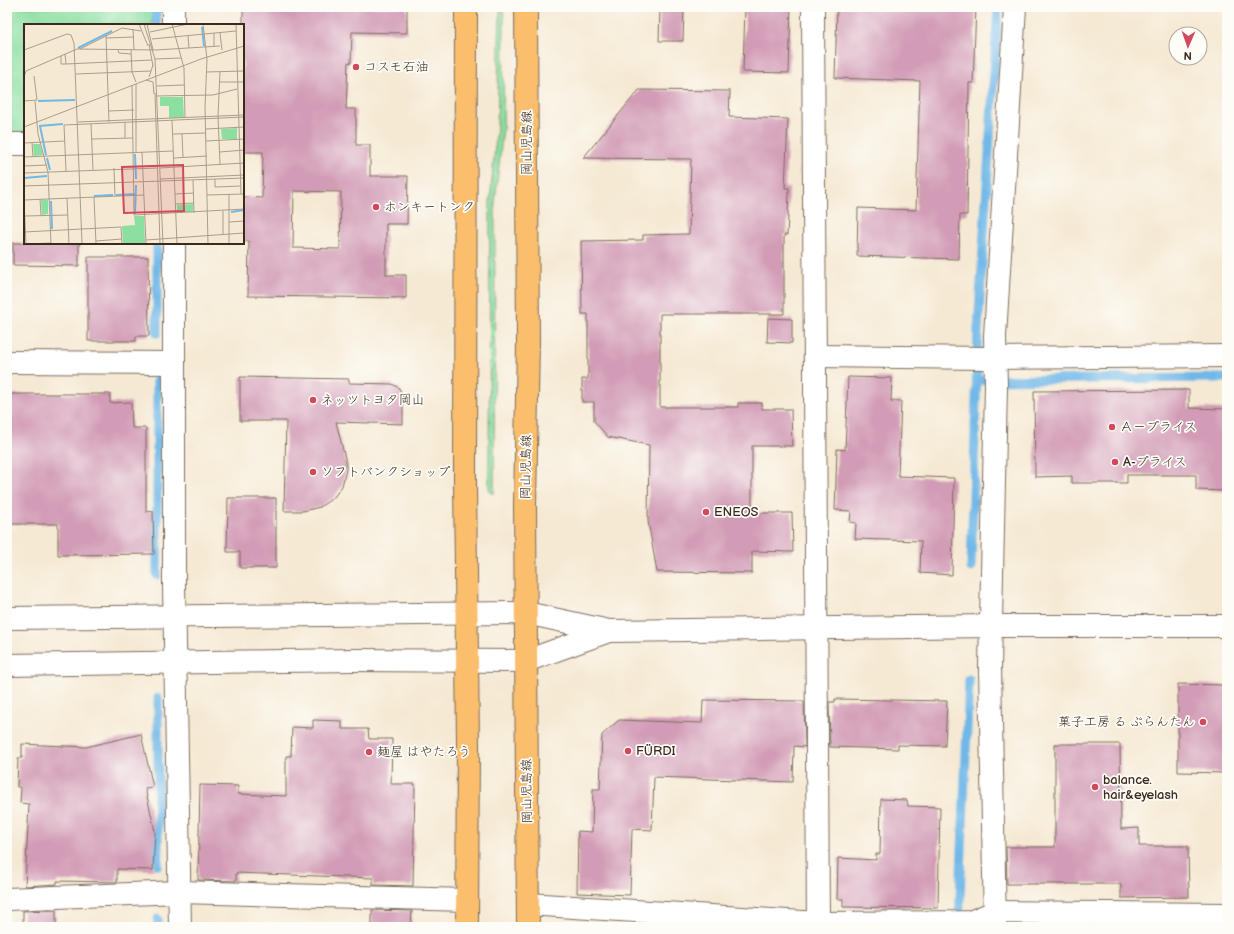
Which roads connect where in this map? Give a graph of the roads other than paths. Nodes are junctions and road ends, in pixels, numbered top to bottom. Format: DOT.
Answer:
graph roads {
  1 [pos="173,7"];
  2 [pos="466,7"];
  3 [pos="526,7"];
  4 [pos="814,7"];
  5 [pos="1015,7"];
  6 [pos="173,24"];
  7 [pos="7,144"];
  8 [pos="24,144"];
  9 [pos="174,244"];
  10 [pos="816,356"];
  11 [pos="1227,356"];
  12 [pos="7,362"];
  13 [pos="174,363"];
  14 [pos="994,369"];
  15 [pos="467,613"];
  16 [pos="526,613"];
  17 [pos="7,618"];
  18 [pos="175,618"];
  19 [pos="991,626"];
  20 [pos="1227,626"];
  21 [pos="815,628"];
  22 [pos="609,631"];
  23 [pos="467,661"];
  24 [pos="526,661"];
  25 [pos="176,663"];
  26 [pos="7,665"];
  27 [pos="179,892"];
  28 [pos="7,899"];
  29 [pos="467,900"];
  30 [pos="528,904"];
  31 [pos="1227,914"];
  32 [pos="995,919"];
  33 [pos="818,925"];
  34 [pos="180,927"];
  35 [pos="467,927"];
  36 [pos="528,927"];
  1 -- 6 [label="street"];
  2 -- 15 [label="main road"];
  3 -- 16 [label="main road, 岡山児島線"];
  4 -- 10 [label="street"];
  5 -- 14 [label="street"];
  7 -- 8 [label="street"];
  9 -- 13 [label="street"];
  10 -- 14 [label="street"];
  10 -- 21 [label="street"];
  11 -- 14 [label="street"];
  12 -- 13 [label="street"];
  13 -- 18 [label="street"];
  14 -- 19 [label="street"];
  15 -- 16 [label="street"];
  15 -- 18 [label="street"];
  15 -- 23 [label="main road"];
  16 -- 22 [label="street"];
  16 -- 24 [label="main road, 岡山児島線"];
  17 -- 18 [label="street"];
  18 -- 25 [label="street"];
  19 -- 20 [label="street"];
  19 -- 21 [label="street"];
  19 -- 32 [label="street"];
  21 -- 22 [label="street"];
  21 -- 33 [label="street"];
  22 -- 24 [label="street"];
  23 -- 24 [label="street"];
  23 -- 25 [label="street"];
  23 -- 29 [label="main road"];
  24 -- 30 [label="main road, 岡山児島線"];
  25 -- 26 [label="street"];
  25 -- 27 [label="street"];
  27 -- 28 [label="street"];
  27 -- 29 [label="street"];
  27 -- 34 [label="street"];
  29 -- 35 [label="main road"];
  30 -- 33 [label="street"];
  30 -- 36 [label="main road, 岡山児島線"];
  31 -- 32 [label="street"];
  32 -- 33 [label="street"];
}
